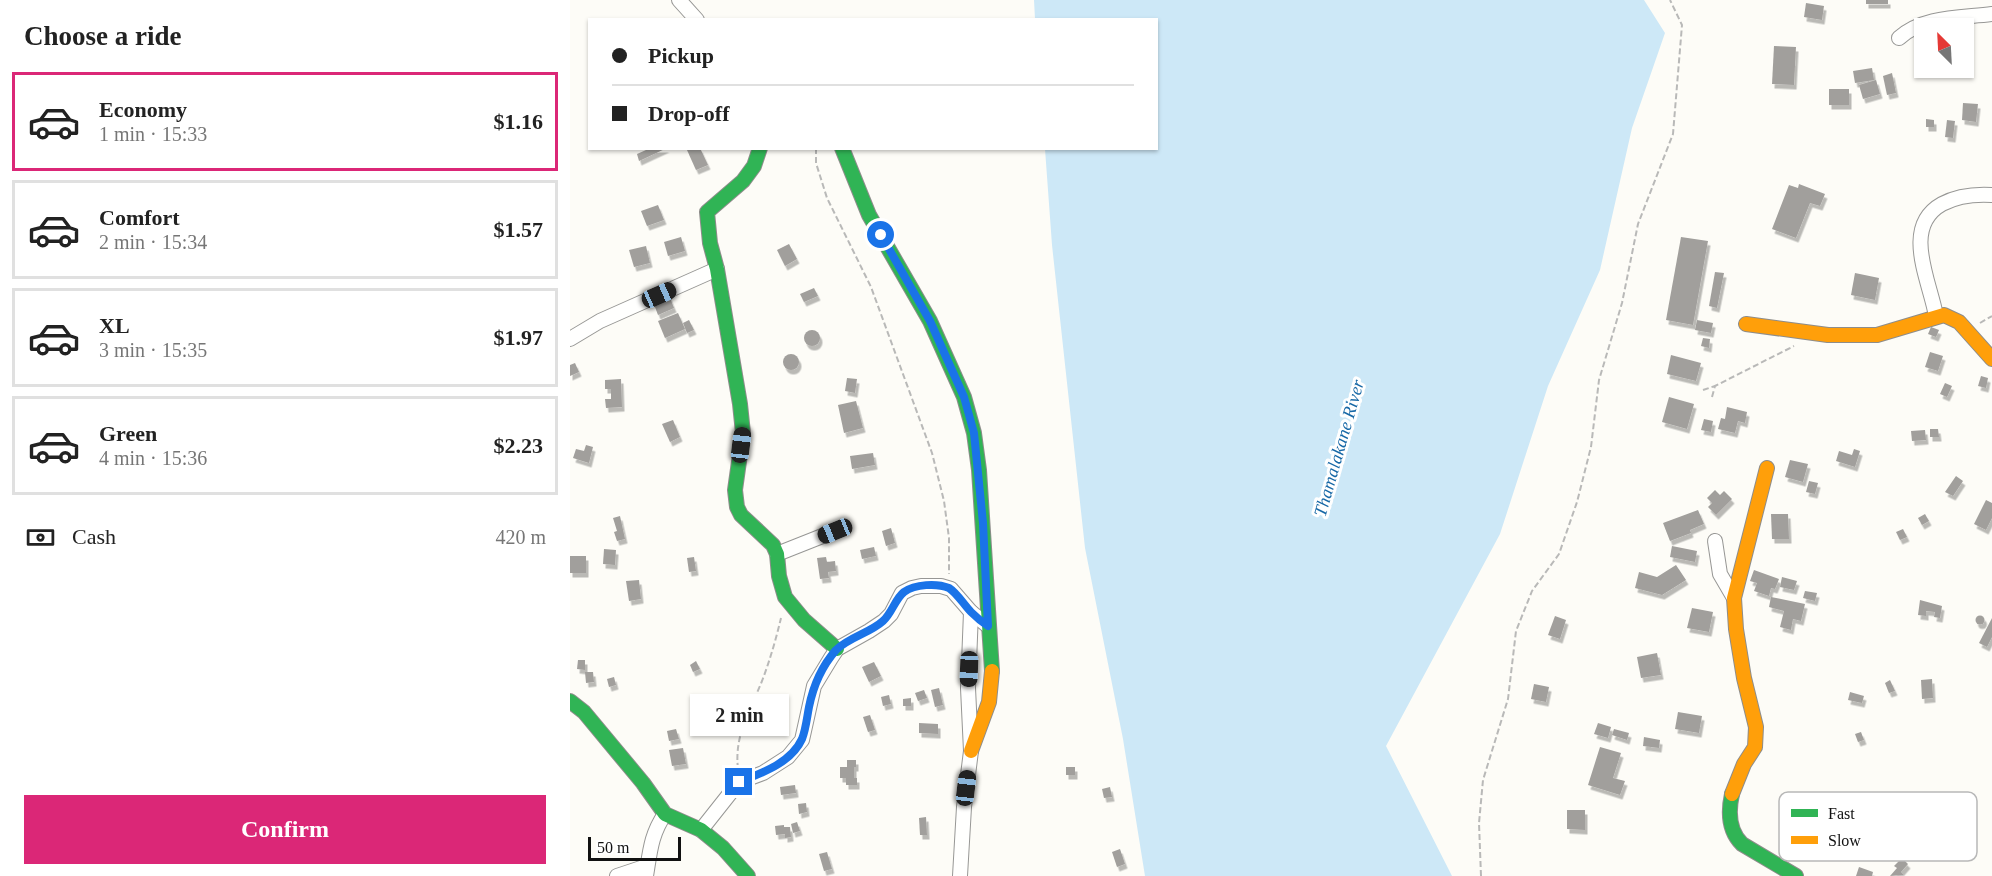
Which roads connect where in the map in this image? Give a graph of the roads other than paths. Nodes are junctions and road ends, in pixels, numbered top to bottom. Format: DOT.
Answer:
graph roads {
  1 [pos="679,0"];
  2 [pos="1992,14"];
  3 [pos="695,18"];
  4 [pos="1899,38"];
  5 [pos="759,150"];
  6 [pos="843,150"];
  7 [pos="1992,195"];
  8 [pos="717,269"];
  9 [pos="1936,316"];
  10 [pos="1746,324"];
  11 [pos="570,339"];
  12 [pos="1992,359"];
  13 [pos="1767,468"];
  14 [pos="835,531"];
  15 [pos="1715,541"];
  16 [pos="777,554"];
  17 [pos="1734,598"];
  18 [pos="971,612"];
  19 [pos="988,626"];
  20 [pos="837,649"];
  21 [pos="570,701"];
  22 [pos="971,751"];
  23 [pos="665,814"];
  24 [pos="701,830"];
  25 [pos="647,871"];
  26 [pos="617,876"];
  27 [pos="748,876"];
  28 [pos="960,876"];
  29 [pos="1796,876"];
  1 -- 3 [label="street"];
  2 -- 4 [label="street"];
  5 -- 8 [label="street"];
  6 -- 19 [label="street"];
  7 -- 9 [label="street"];
  8 -- 11 [label="street"];
  8 -- 16 [label="street"];
  9 -- 10 [label="street"];
  9 -- 12 [label="street"];
  13 -- 17 [label="street"];
  14 -- 16 [label="street"];
  15 -- 17 [label="street"];
  16 -- 20 [label="street"];
  17 -- 29 [label="street"];
  18 -- 19 [label="street"];
  18 -- 20 [label="street"];
  18 -- 22 [label="street"];
  19 -- 22 [label="street"];
  20 -- 24 [label="street"];
  21 -- 23 [label="street"];
  22 -- 28 [label="street"];
  23 -- 24 [label="street"];
  23 -- 25 [label="street"];
  24 -- 27 [label="street"];
  25 -- 26 [label="street"];
}
